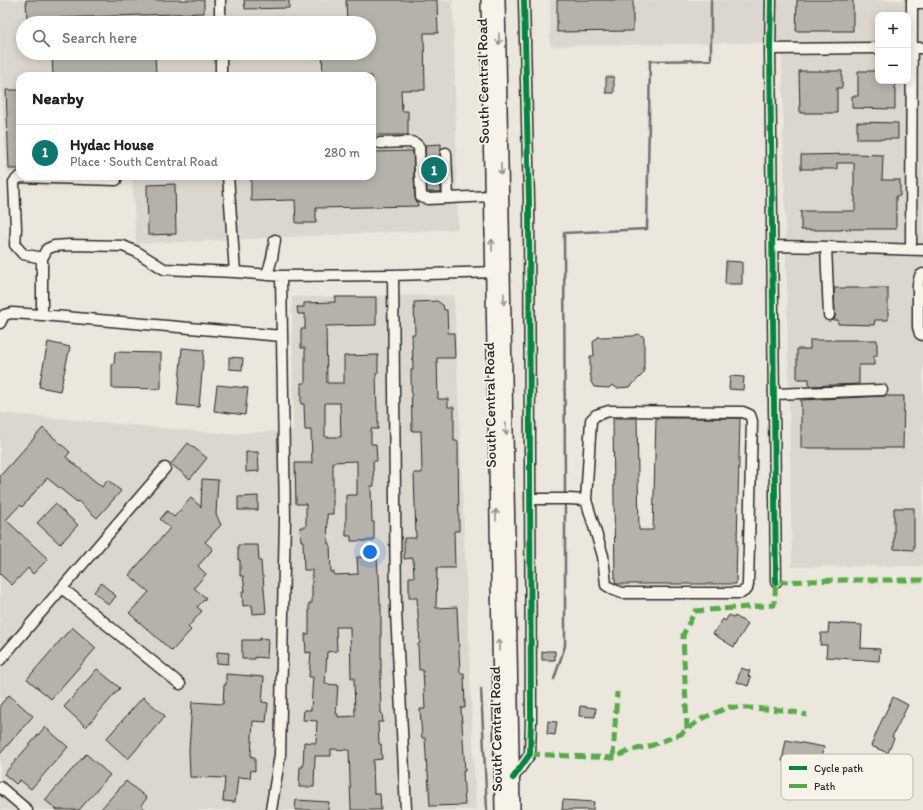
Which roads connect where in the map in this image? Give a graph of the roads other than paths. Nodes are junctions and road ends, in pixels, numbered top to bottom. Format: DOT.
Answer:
graph roads {
  1 [pos="220,0"];
  2 [pos="488,0"];
  3 [pos="498,0"];
  4 [pos="524,0"];
  5 [pos="771,0"];
  6 [pos="912,2"];
  7 [pos="923,3"];
  8 [pos="220,16"];
  9 [pos="911,25"];
  10 [pos="875,48"];
  11 [pos="911,48"];
  12 [pos="923,48"];
  13 [pos="770,49"];
  14 [pos="221,60"];
  15 [pos="221,72"];
  16 [pos="910,84"];
  17 [pos="380,143"];
  18 [pos="446,153"];
  19 [pos="16,180"];
  20 [pos="228,180"];
  21 [pos="491,196"];
  22 [pos="448,198"];
  23 [pos="275,240"];
  24 [pos="773,246"];
  25 [pos="826,246"];
  26 [pos="911,250"];
  27 [pos="923,250"];
  28 [pos="42,258"];
  29 [pos="235,272"];
  30 [pos="498,272"];
  31 [pos="923,274"];
  32 [pos="267,275"];
  33 [pos="393,275"];
  34 [pos="281,276"];
  35 [pos="42,315"];
  36 [pos="829,315"];
  37 [pos="0,323"];
  38 [pos="923,335"];
  39 [pos="282,336"];
  40 [pos="882,390"];
  41 [pos="774,394"];
  42 [pos="165,468"];
  43 [pos="530,499"];
  44 [pos="586,500"];
  45 [pos="776,582"];
  46 [pos="62,588"];
  47 [pos="0,660"];
  48 [pos="180,684"];
  49 [pos="512,778"];
  50 [pos="0,787"];
  51 [pos="27,810"];
  52 [pos="271,810"];
  53 [pos="406,810"];
  54 [pos="502,810"];
  55 [pos="513,810"];
  1 -- 8 [label="street"];
  2 -- 21 [label="main road, South Central Road"];
  3 -- 30 [label="main road, South Central Road, one-way"];
  4 -- 43 [label="street"];
  5 -- 13 [label="street"];
  6 -- 7 [label="street"];
  6 -- 9 [label="street"];
  10 -- 13 [label="street"];
  11 -- 12 [label="street"];
  13 -- 24 [label="street"];
  14 -- 15 [label="street"];
  16 -- 26 [label="street"];
  17 -- 22 [label="street"];
  18 -- 22 [label="street"];
  19 -- 28 [label="street"];
  20 -- 29 [label="street"];
  21 -- 22 [label="street"];
  30 -- 21 [label="main road, South Central Road, one-way"];
  23 -- 32 [label="street"];
  24 -- 25 [label="street"];
  24 -- 41 [label="street"];
  25 -- 26 [label="street"];
  25 -- 36 [label="street"];
  26 -- 27 [label="street"];
  28 -- 29 [label="street"];
  28 -- 35 [label="street"];
  29 -- 32 [label="street"];
  30 -- 33 [label="street"];
  30 -- 49 [label="main road, South Central Road, one-way"];
  54 -- 30 [label="main road, South Central Road, one-way"];
  31 -- 38 [label="street"];
  32 -- 34 [label="street"];
  33 -- 34 [label="street"];
  33 -- 53 [label="street"];
  34 -- 39 [label="street"];
  35 -- 37 [label="street"];
  35 -- 39 [label="street"];
  39 -- 52 [label="street"];
  40 -- 41 [label="street"];
  41 -- 45 [label="street"];
  42 -- 46 [label="street"];
  43 -- 44 [label="street"];
  43 -- 49 [label="street"];
  44 -- 44 [label="street"];
  46 -- 47 [label="street"];
  46 -- 48 [label="street"];
  49 -- 55 [label="main road, South Central Road"];
  50 -- 51 [label="street"];
}
